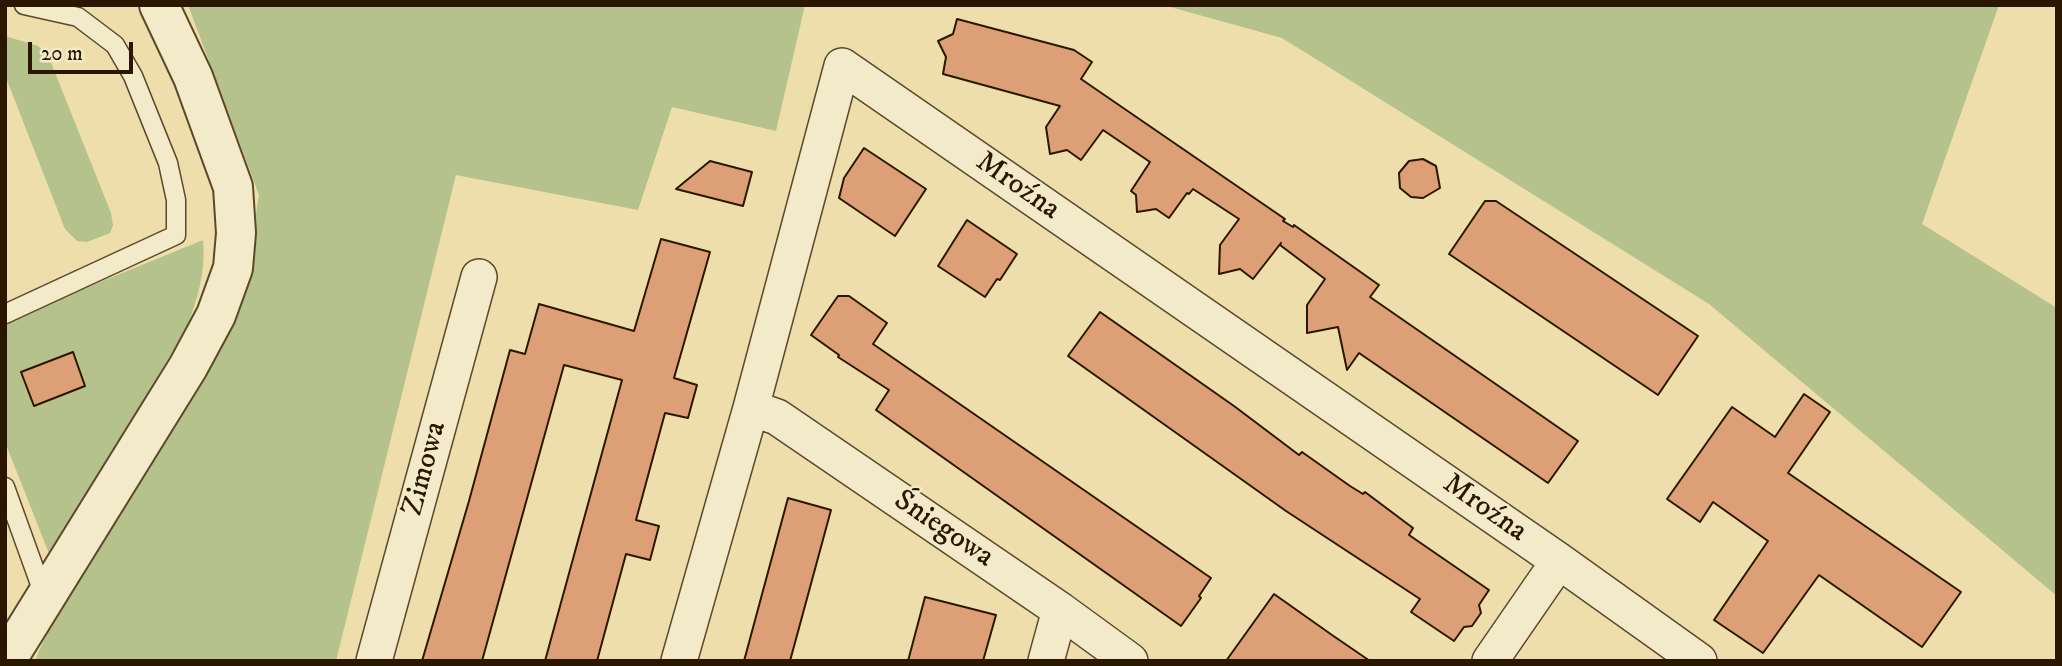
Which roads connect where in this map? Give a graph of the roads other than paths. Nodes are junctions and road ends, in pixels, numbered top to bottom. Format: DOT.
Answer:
graph roads {
  1 [pos="24,5"];
  2 [pos="159,5"];
  3 [pos="81,11"];
  4 [pos="479,277"];
  5 [pos="5,314"];
  6 [pos="751,408"];
  7 [pos="5,487"];
  8 [pos="1559,561"];
  9 [pos="45,598"];
  10 [pos="1060,610"];
  11 [pos="6,661"];
  12 [pos="374,661"];
  13 [pos="679,661"];
  14 [pos="1046,661"];
  15 [pos="1130,661"];
  16 [pos="1490,661"];
  17 [pos="1699,661"];
  1 -- 3 [label="lane"];
  2 -- 9 [label="street"];
  3 -- 5 [label="lane"];
  4 -- 12 [label="street, Zimowa"];
  6 -- 8 [label="street, Mroźna"];
  6 -- 10 [label="street, Śniegowa"];
  6 -- 13 [label="street, Mroźna"];
  7 -- 9 [label="lane"];
  8 -- 16 [label="street"];
  8 -- 17 [label="street, Mroźna"];
  9 -- 11 [label="street"];
  10 -- 14 [label="street"];
  10 -- 15 [label="street, Śniegowa"];
}
